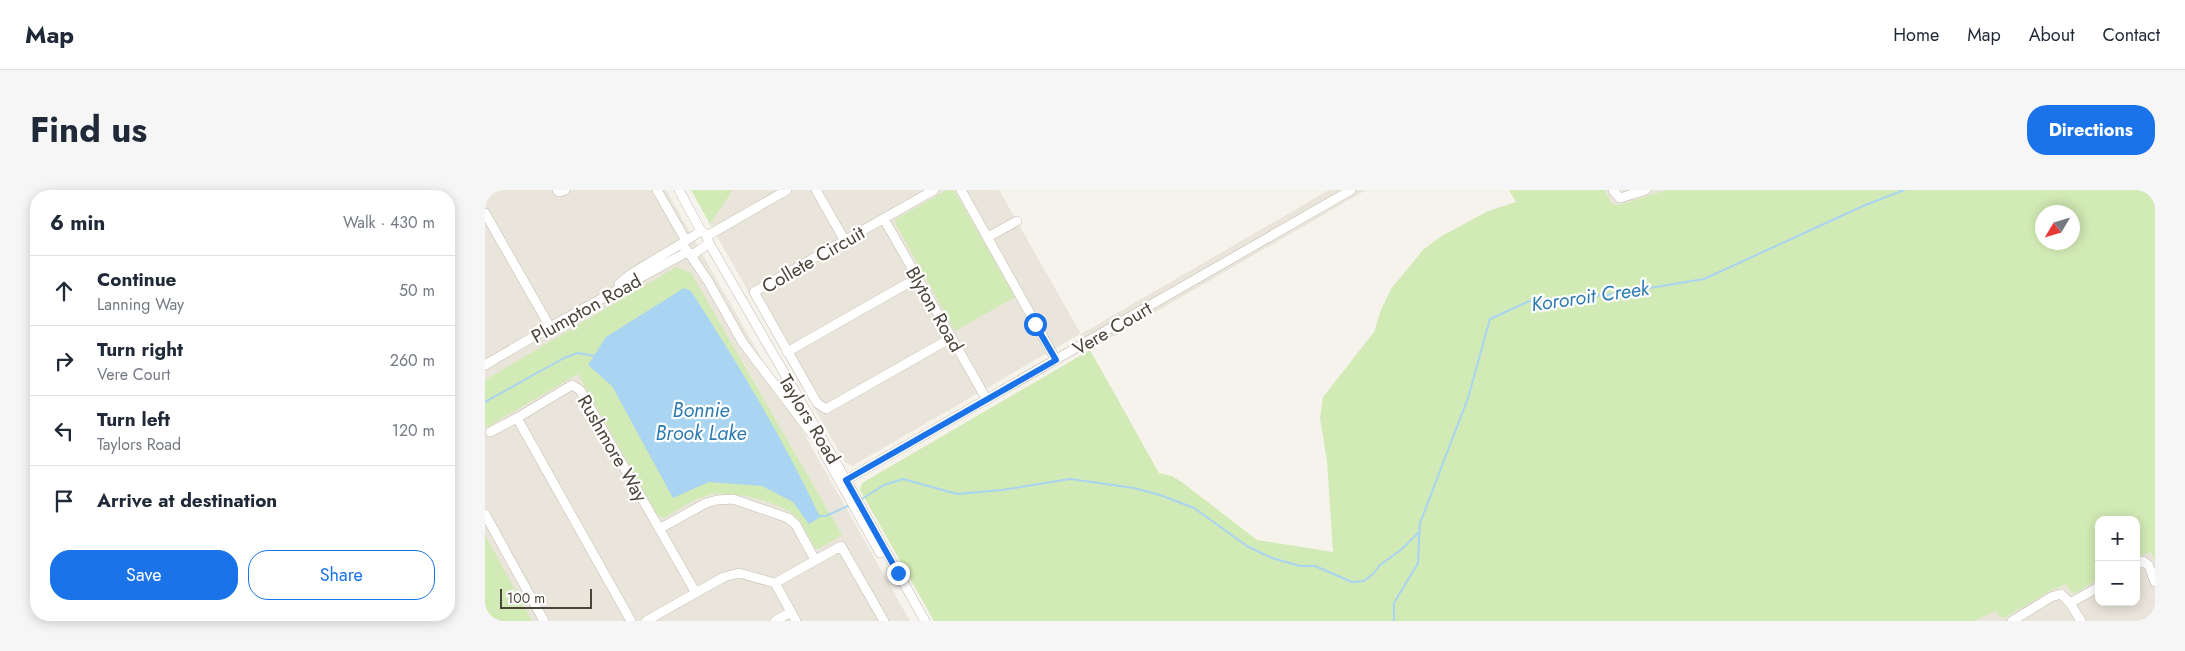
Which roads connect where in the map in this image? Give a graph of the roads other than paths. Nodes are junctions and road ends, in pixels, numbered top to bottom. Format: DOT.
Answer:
graph roads {
  1 [pos="557,190"];
  2 [pos="565,190"];
  3 [pos="657,190"];
  4 [pos="679,190"];
  5 [pos="787,190"];
  6 [pos="816,190"];
  7 [pos="934,190"];
  8 [pos="961,190"];
  9 [pos="1351,190"];
  10 [pos="1613,190"];
  11 [pos="1647,190"];
  12 [pos="485,213"];
  13 [pos="884,219"];
  14 [pos="1017,221"];
  15 [pos="706,237"];
  16 [pos="988,237"];
  17 [pos="685,241"];
  18 [pos="845,241"];
  19 [pos="688,252"];
  20 [pos="917,278"];
  21 [pos="605,296"];
  22 [pos="550,327"];
  23 [pos="951,338"];
  24 [pos="787,352"];
  25 [pos="1056,360"];
  26 [pos="485,365"];
  27 [pos="987,400"];
  28 [pos="517,418"];
  29 [pos="490,432"];
  30 [pos="846,480"];
  31 [pos="486,519"];
  32 [pos="659,529"];
  33 [pos="815,560"];
  34 [pos="2140,563"];
  35 [pos="898,573"];
  36 [pos="2155,582"];
  37 [pos="775,583"];
  38 [pos="2095,589"];
  39 [pos="695,593"];
  40 [pos="2071,603"];
  41 [pos="791,612"];
  42 [pos="544,621"];
  43 [pos="631,621"];
  44 [pos="646,621"];
  45 [pos="775,621"];
  46 [pos="796,621"];
  47 [pos="884,621"];
  48 [pos="925,621"];
  49 [pos="2012,621"];
  50 [pos="2081,621"];
  1 -- 2 [label="street"];
  3 -- 17 [label="street"];
  4 -- 15 [label="street, Taylors Road"];
  5 -- 15 [label="street"];
  6 -- 18 [label="street"];
  7 -- 13 [label="street, Collete Circuit"];
  8 -- 16 [label="street"];
  9 -- 25 [label="street, Vere Court"];
  10 -- 11 [label="street"];
  12 -- 22 [label="street"];
  13 -- 18 [label="street, Collete Circuit"];
  13 -- 20 [label="street, Blyton Road"];
  14 -- 16 [label="street"];
  15 -- 17 [label="street"];
  15 -- 19 [label="street, Plumpton Road"];
  15 -- 30 [label="street, Taylors Road"];
  16 -- 25 [label="street"];
  17 -- 19 [label="street"];
  17 -- 21 [label="street"];
  18 -- 24 [label="street, Collete Circuit"];
  19 -- 21 [label="street, Plumpton Road"];
  19 -- 35 [label="street"];
  20 -- 23 [label="street, Blyton Road"];
  20 -- 24 [label="street"];
  21 -- 22 [label="street, Plumpton Road"];
  22 -- 26 [label="street, Plumpton Road"];
  23 -- 24 [label="street, Collete Circuit"];
  23 -- 27 [label="street, Blyton Road"];
  25 -- 27 [label="street, Vere Court"];
  27 -- 30 [label="street, Vere Court"];
  28 -- 29 [label="street"];
  28 -- 32 [label="street, Rushmore Way"];
  28 -- 43 [label="street"];
  30 -- 35 [label="street, Taylors Road"];
  31 -- 42 [label="street"];
  32 -- 33 [label="street"];
  32 -- 39 [label="street"];
  33 -- 37 [label="street"];
  33 -- 47 [label="street"];
  34 -- 36 [label="street"];
  35 -- 48 [label="street, Taylors Road"];
  37 -- 39 [label="street"];
  37 -- 41 [label="street"];
  38 -- 40 [label="street"];
  39 -- 44 [label="street"];
  40 -- 49 [label="street"];
  40 -- 50 [label="street"];
  41 -- 45 [label="street"];
  41 -- 46 [label="street"];
}
